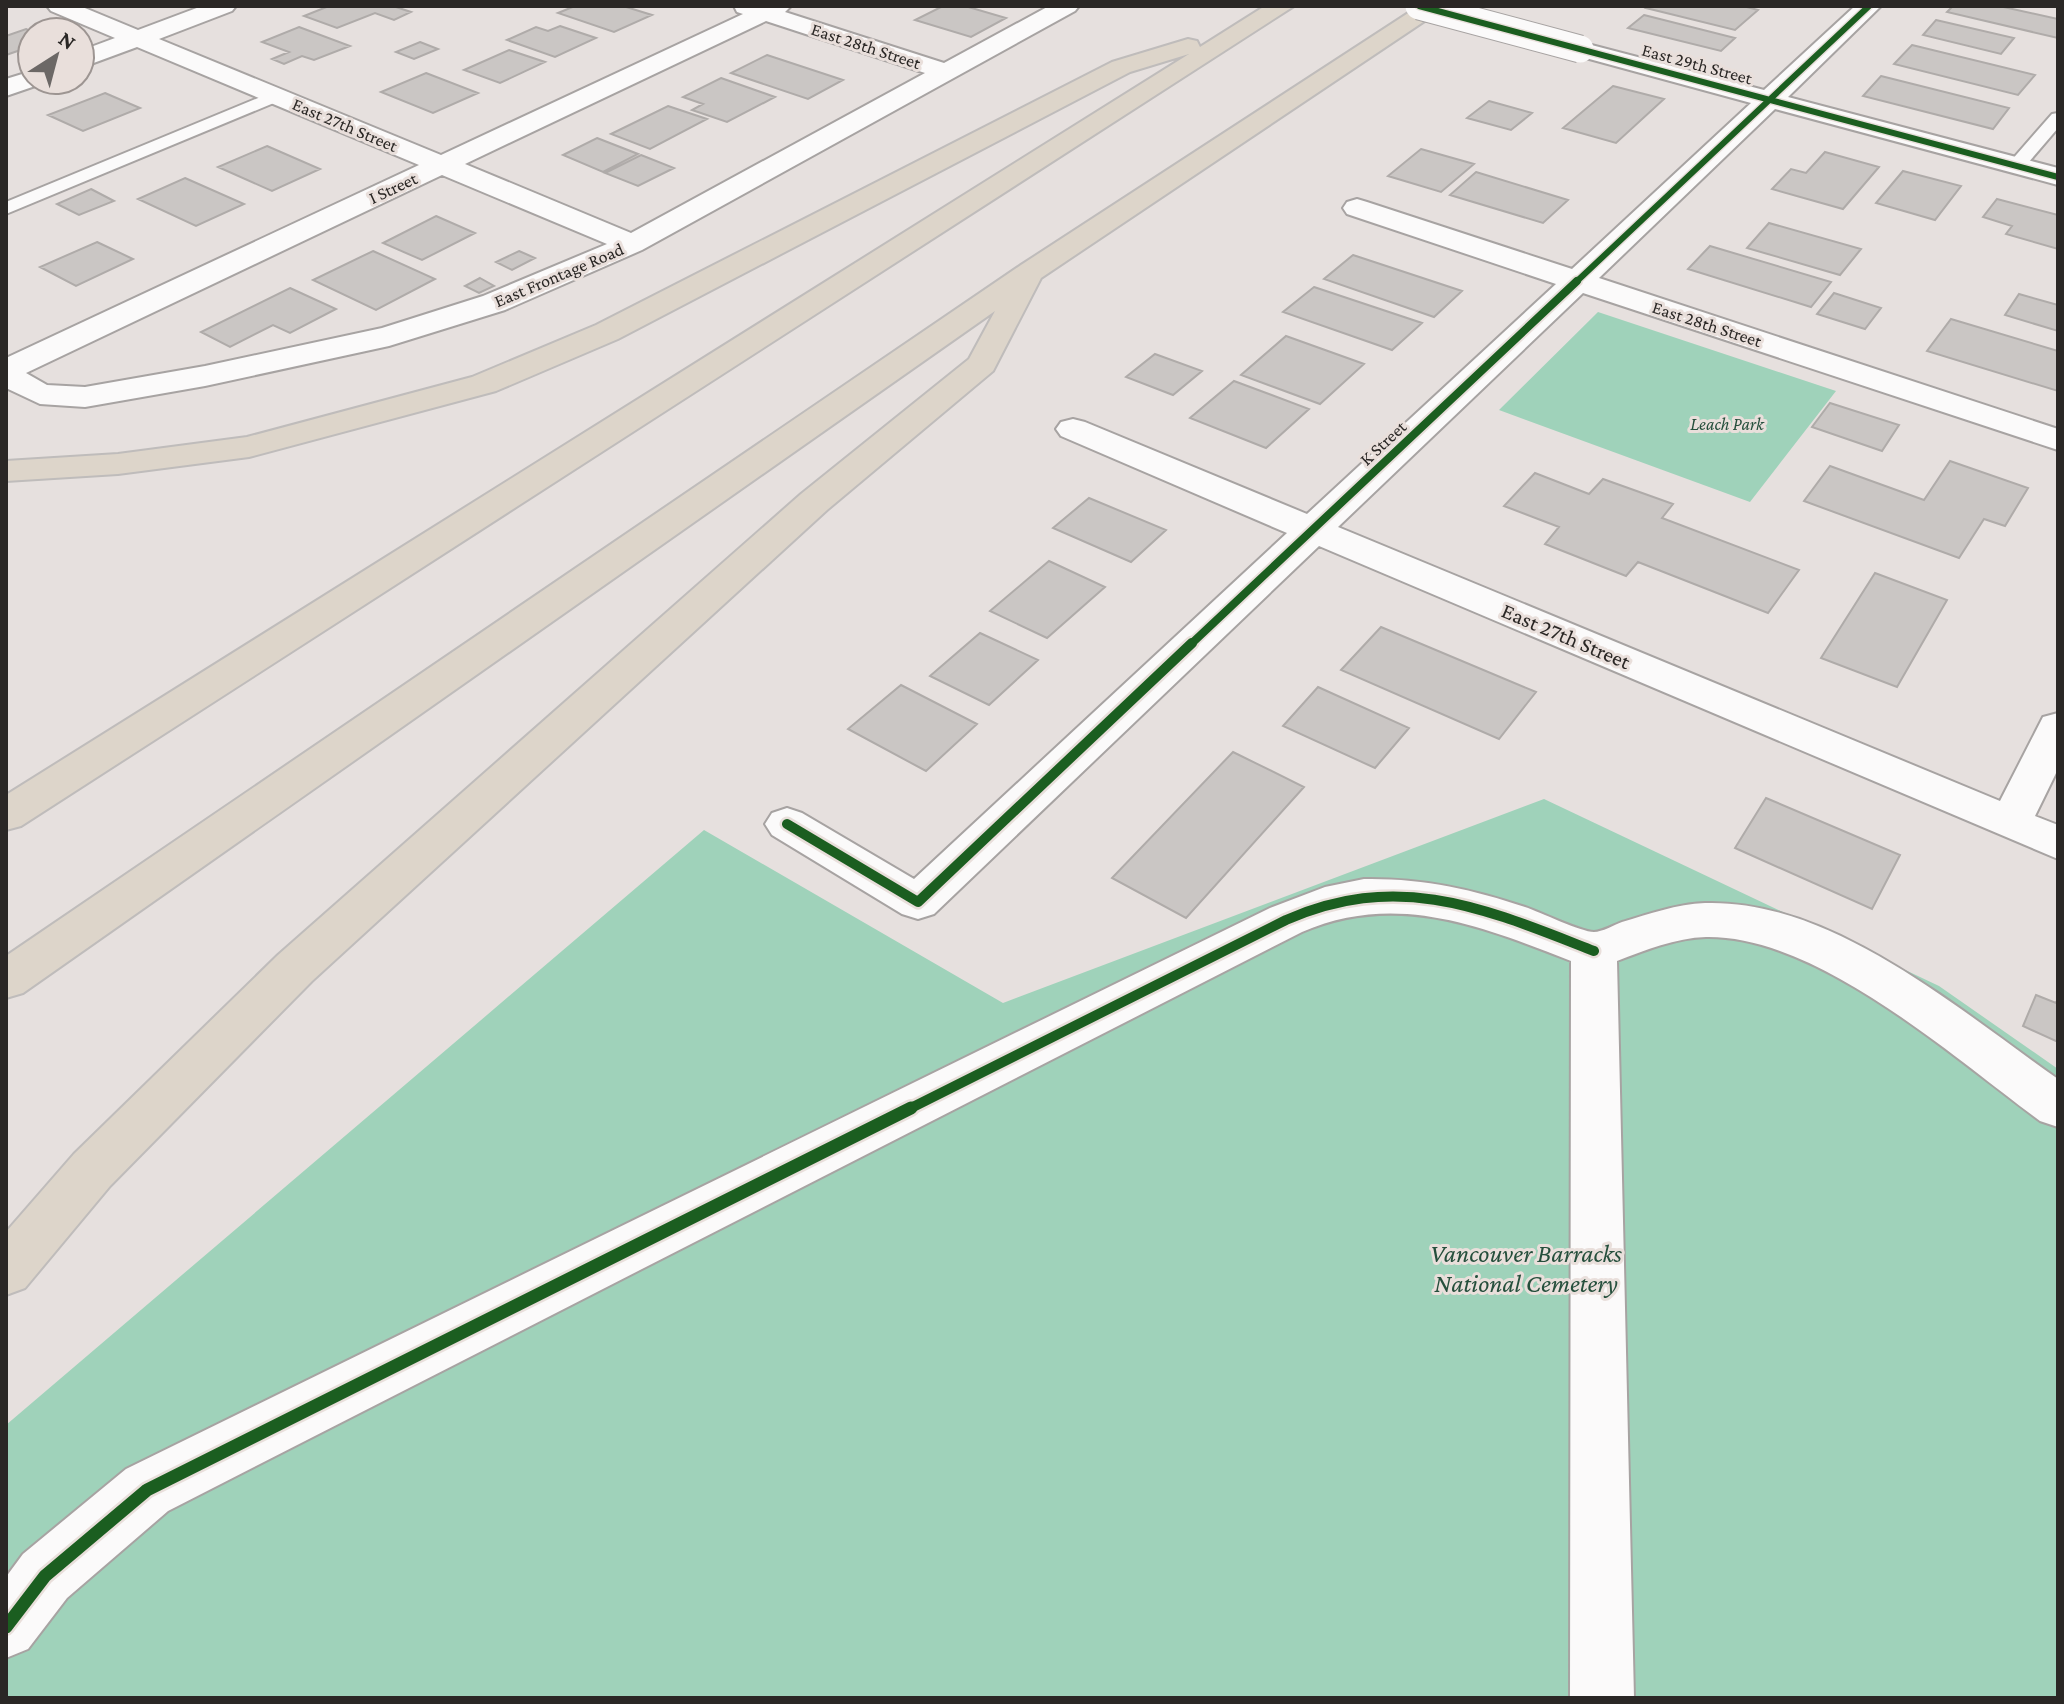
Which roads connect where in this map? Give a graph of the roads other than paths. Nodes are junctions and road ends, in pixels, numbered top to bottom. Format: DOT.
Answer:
graph roads {
  1 [pos="59,6"];
  2 [pos="224,6"];
  3 [pos="1067,6"];
  4 [pos="1282,6"];
  5 [pos="1419,6"];
  6 [pos="1435,6"];
  7 [pos="1869,6"];
  8 [pos="762,8"];
  9 [pos="1248,27"];
  10 [pos="137,38"];
  11 [pos="96,54"];
  12 [pos="944,71"];
  13 [pos="275,96"];
  14 [pos="1770,100"];
  15 [pos="2058,118"];
  16 [pos="442,165"];
  17 [pos="2016,166"];
  18 [pos="2058,177"];
  19 [pos="1357,208"];
  20 [pos="6,209"];
  21 [pos="632,244"];
  22 [pos="1032,271"];
  23 [pos="1578,281"];
  24 [pos="6,372"];
  25 [pos="1073,429"];
  26 [pos="2058,440"];
  27 [pos="6,471"];
  28 [pos="1314,530"];
  29 [pos="2058,727"];
  30 [pos="6,815"];
  31 [pos="2010,823"];
  32 [pos="787,824"];
  33 [pos="2058,843"];
  34 [pos="1594,951"];
  35 [pos="6,980"];
  36 [pos="2058,1106"];
  37 [pos="6,1271"];
  38 [pos="6,1627"];
  39 [pos="1602,1698"];
  1 -- 10 [label="street, East 27th Street"];
  2 -- 10 [label="street"];
  3 -- 12 [label="street, East Frontage Road"];
  4 -- 9 [label="highway"];
  5 -- 14 [label="street, East 29th Street, bridge"];
  6 -- 22 [label="highway"];
  7 -- 14 [label="street, K Street"];
  8 -- 12 [label="street, East 28th Street"];
  8 -- 16 [label="street, I Street"];
  9 -- 27 [label="highway"];
  9 -- 30 [label="highway"];
  10 -- 11 [label="street"];
  10 -- 13 [label="street, East 27th Street"];
  12 -- 21 [label="street, East Frontage Road"];
  13 -- 16 [label="street, East 27th Street"];
  13 -- 20 [label="lane"];
  14 -- 17 [label="street, East 29th Street"];
  14 -- 23 [label="street, K Street"];
  15 -- 17 [label="lane"];
  16 -- 21 [label="street, East 27th Street"];
  16 -- 24 [label="street, I Street"];
  17 -- 18 [label="street, East 29th Street"];
  19 -- 23 [label="street, East 28th Street"];
  21 -- 24 [label="street, East Frontage Road"];
  22 -- 35 [label="highway"];
  22 -- 37 [label="highway"];
  23 -- 26 [label="street, East 28th Street"];
  23 -- 28 [label="street, K Street"];
  25 -- 28 [label="street, East 27th Street"];
  28 -- 31 [label="street, East 27th Street"];
  28 -- 32 [label="street, K Street"];
  29 -- 31 [label="street"];
  31 -- 33 [label="street, East 27th Street"];
  34 -- 36 [label="street"];
  34 -- 38 [label="street"];
  34 -- 39 [label="street"];
}
